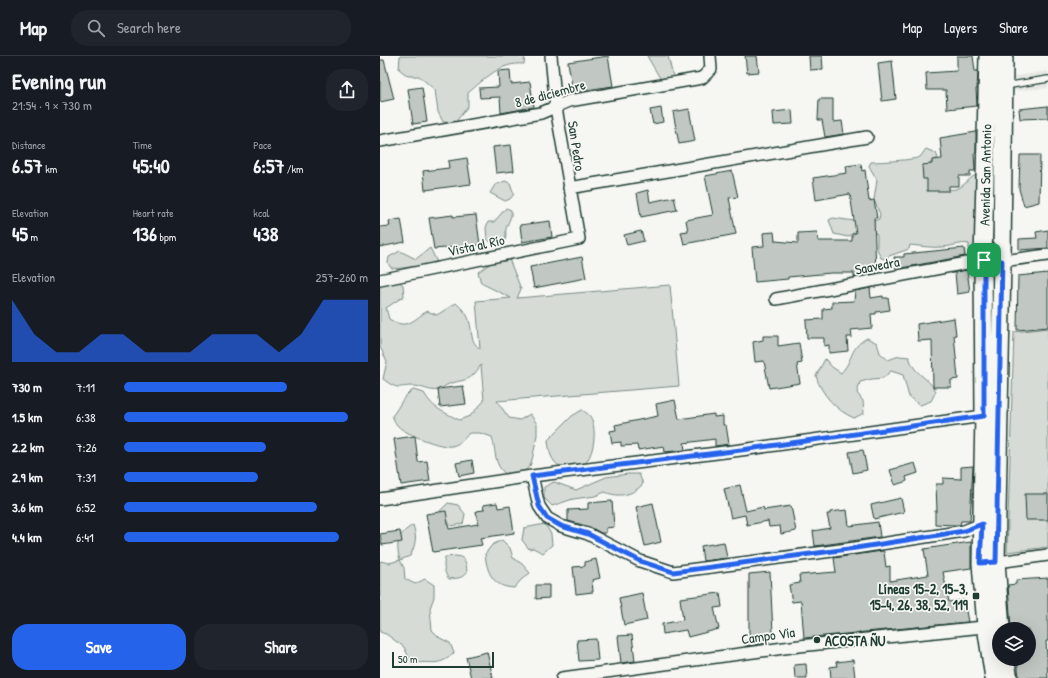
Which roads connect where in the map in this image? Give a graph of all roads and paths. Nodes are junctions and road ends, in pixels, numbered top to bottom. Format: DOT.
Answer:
graph roads {
  1 [pos="551,56"];
  2 [pos="710,56"];
  3 [pos="988,56"];
  4 [pos="1004,56"];
  5 [pos="1048,80"];
  6 [pos="996,88"];
  7 [pos="556,108"];
  8 [pos="867,137"];
  9 [pos="380,141"];
  10 [pos="569,188"];
  11 [pos="579,239"];
  12 [pos="1048,255"];
  13 [pos="984,260"];
  14 [pos="1002,261"];
  15 [pos="380,280"];
  16 [pos="776,299"];
  17 [pos="992,415"];
  18 [pos="532,476"];
  19 [pos="380,499"];
  20 [pos="982,524"];
  21 [pos="1048,555"];
  22 [pos="988,563"];
  23 [pos="995,622"];
  24 [pos="992,627"];
  25 [pos="994,666"];
  26 [pos="1006,666"];
  27 [pos="562,678"];
  28 [pos="994,678"];
  29 [pos="1009,678"];
  1 -- 7 [label="street, San Pedro"];
  2 -- 7 [label="street, 8 de diciembre"];
  3 -- 6 [label="main road, Avenida San Antonio"];
  4 -- 6 [label="main road, Avenida San Antonio"];
  5 -- 6 [label="lane"];
  6 -- 13 [label="main road, Avenida San Antonio"];
  6 -- 14 [label="main road, Avenida San Antonio"];
  7 -- 9 [label="street, 8 de diciembre"];
  7 -- 10 [label="street, San Pedro"];
  8 -- 10 [label="street"];
  10 -- 11 [label="street, San Pedro"];
  11 -- 15 [label="street, Vista al Río"];
  12 -- 14 [label="street, Saavedra"];
  13 -- 14 [label="street, Saavedra"];
  13 -- 16 [label="street, Saavedra"];
  13 -- 17 [label="main road, Avenida San Antonio"];
  14 -- 17 [label="main road, Avenida San Antonio"];
  17 -- 18 [label="street"];
  17 -- 20 [label="main road, Avenida San Antonio"];
  17 -- 22 [label="main road, Avenida San Antonio"];
  18 -- 19 [label="street"];
  18 -- 20 [label="street"];
  20 -- 22 [label="main road, Avenida San Antonio"];
  21 -- 22 [label="street"];
  22 -- 23 [label="main road, Avenida San Antonio"];
  24 -- 27 [label="street, Campo Vía"];
  25 -- 28 [label="main road, Avenida San Antonio"];
  26 -- 29 [label="main road"];
}
